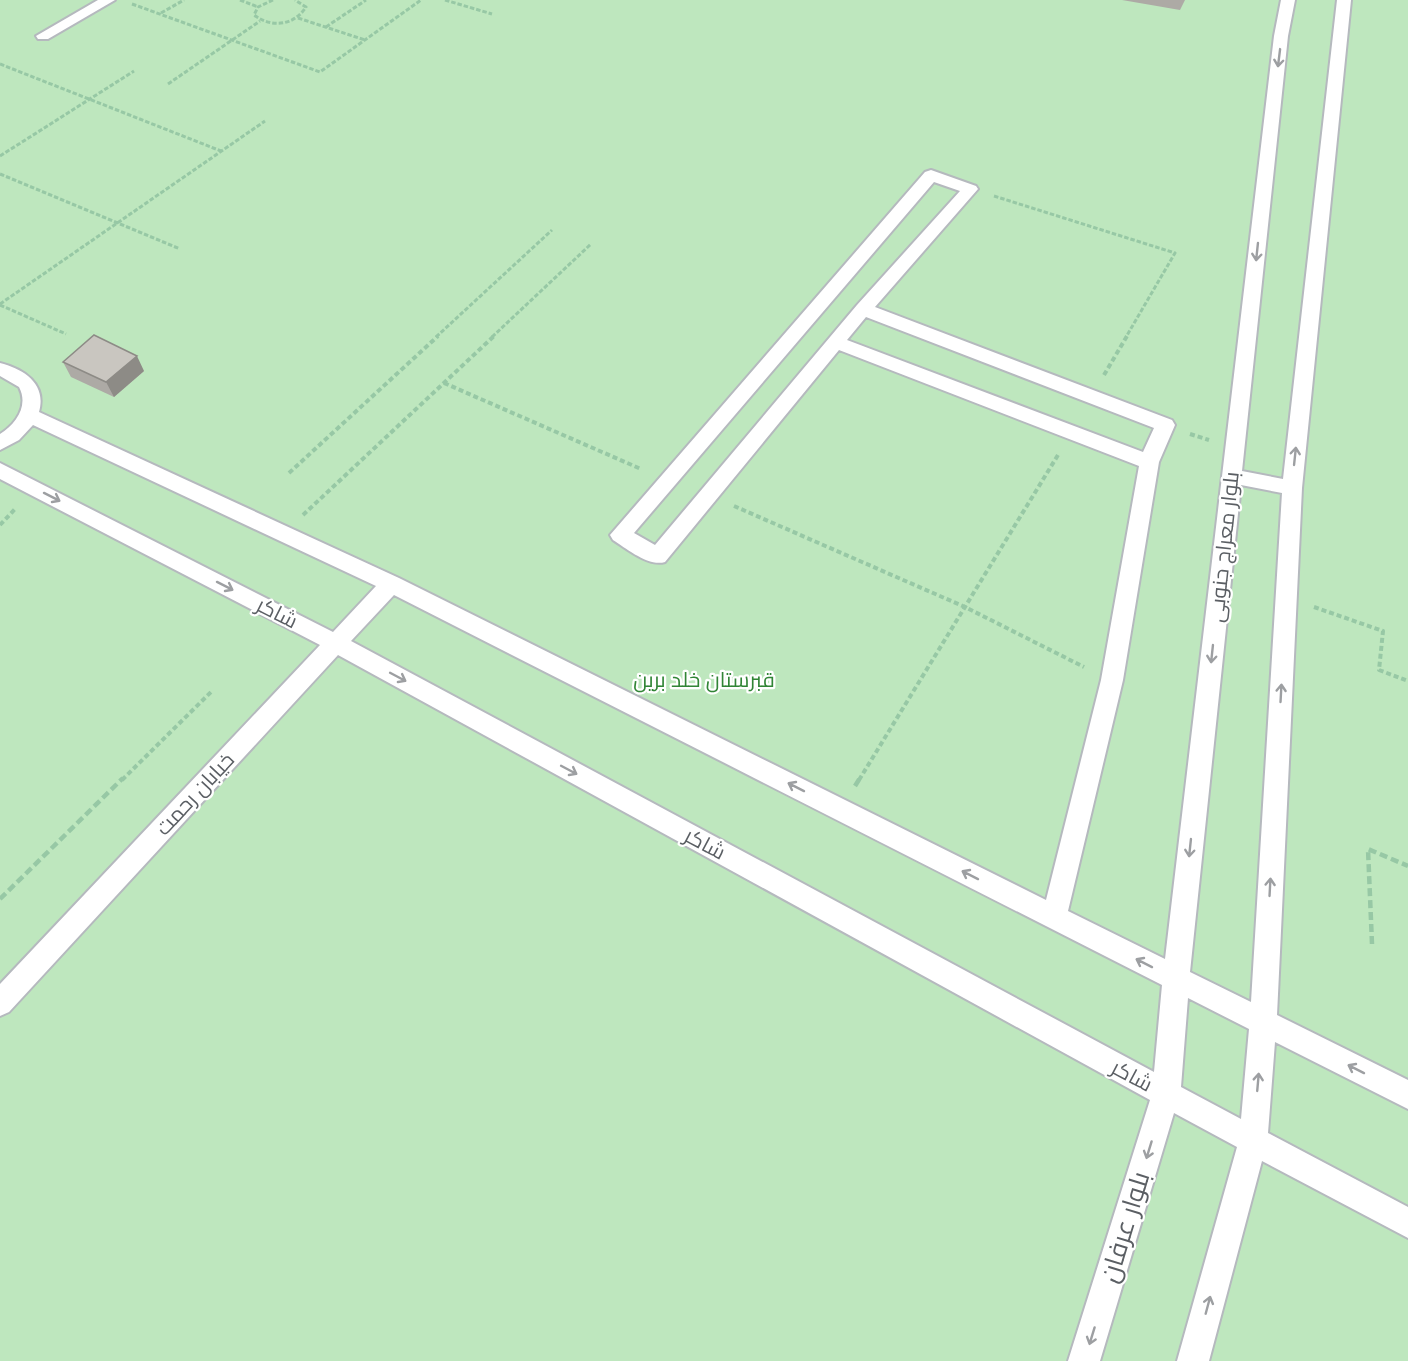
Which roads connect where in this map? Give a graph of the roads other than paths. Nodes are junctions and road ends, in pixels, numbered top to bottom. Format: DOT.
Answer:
graph roads {
  1 [pos="108,0"];
  2 [pos="1288,0"];
  3 [pos="1344,0"];
  4 [pos="43,36"];
  5 [pos="863,309"];
  6 [pos="835,342"];
  7 [pos="0,369"];
  8 [pos="29,415"];
  9 [pos="0,443"];
  10 [pos="1149,462"];
  11 [pos="0,470"];
  12 [pos="1232,476"];
  13 [pos="1292,488"];
  14 [pos="391,584"];
  15 [pos="335,643"];
  16 [pos="1054,918"];
  17 [pos="1176,979"];
  18 [pos="0,1004"];
  19 [pos="1263,1023"];
  20 [pos="1166,1094"];
  21 [pos="1408,1095"];
  22 [pos="1253,1140"];
  23 [pos="1408,1223"];
  24 [pos="1084,1361"];
  25 [pos="1193,1361"];
  1 -- 4 [label="lane"];
  2 -- 12 [label="lane, بلوار معراج جنوبی, one-way"];
  13 -- 3 [label="lane, one-way"];
  5 -- 6 [label="lane"];
  5 -- 6 [label="lane"];
  5 -- 10 [label="lane"];
  6 -- 10 [label="lane"];
  7 -- 8 [label="lane"];
  8 -- 9 [label="lane"];
  8 -- 14 [label="lane"];
  10 -- 16 [label="lane"];
  11 -- 15 [label="lane, شاکر, one-way"];
  12 -- 13 [label="lane"];
  12 -- 17 [label="lane, بلوار معراج جنوبی, one-way"];
  19 -- 13 [label="lane, one-way"];
  14 -- 15 [label="lane, خیابان رحمت"];
  16 -- 14 [label="lane, one-way"];
  15 -- 18 [label="lane, خیابان رحمت"];
  15 -- 20 [label="lane, شاکر, one-way"];
  17 -- 16 [label="lane, one-way"];
  17 -- 19 [label="lane"];
  17 -- 20 [label="lane, بلوار معراج جنوبی"];
  21 -- 19 [label="lane, one-way"];
  22 -- 19 [label="lane, one-way"];
  20 -- 22 [label="lane, شاکر"];
  20 -- 24 [label="lane, بلوار عرفان, one-way"];
  22 -- 23 [label="lane, شاکر"];
  25 -- 22 [label="lane, one-way"];
}
